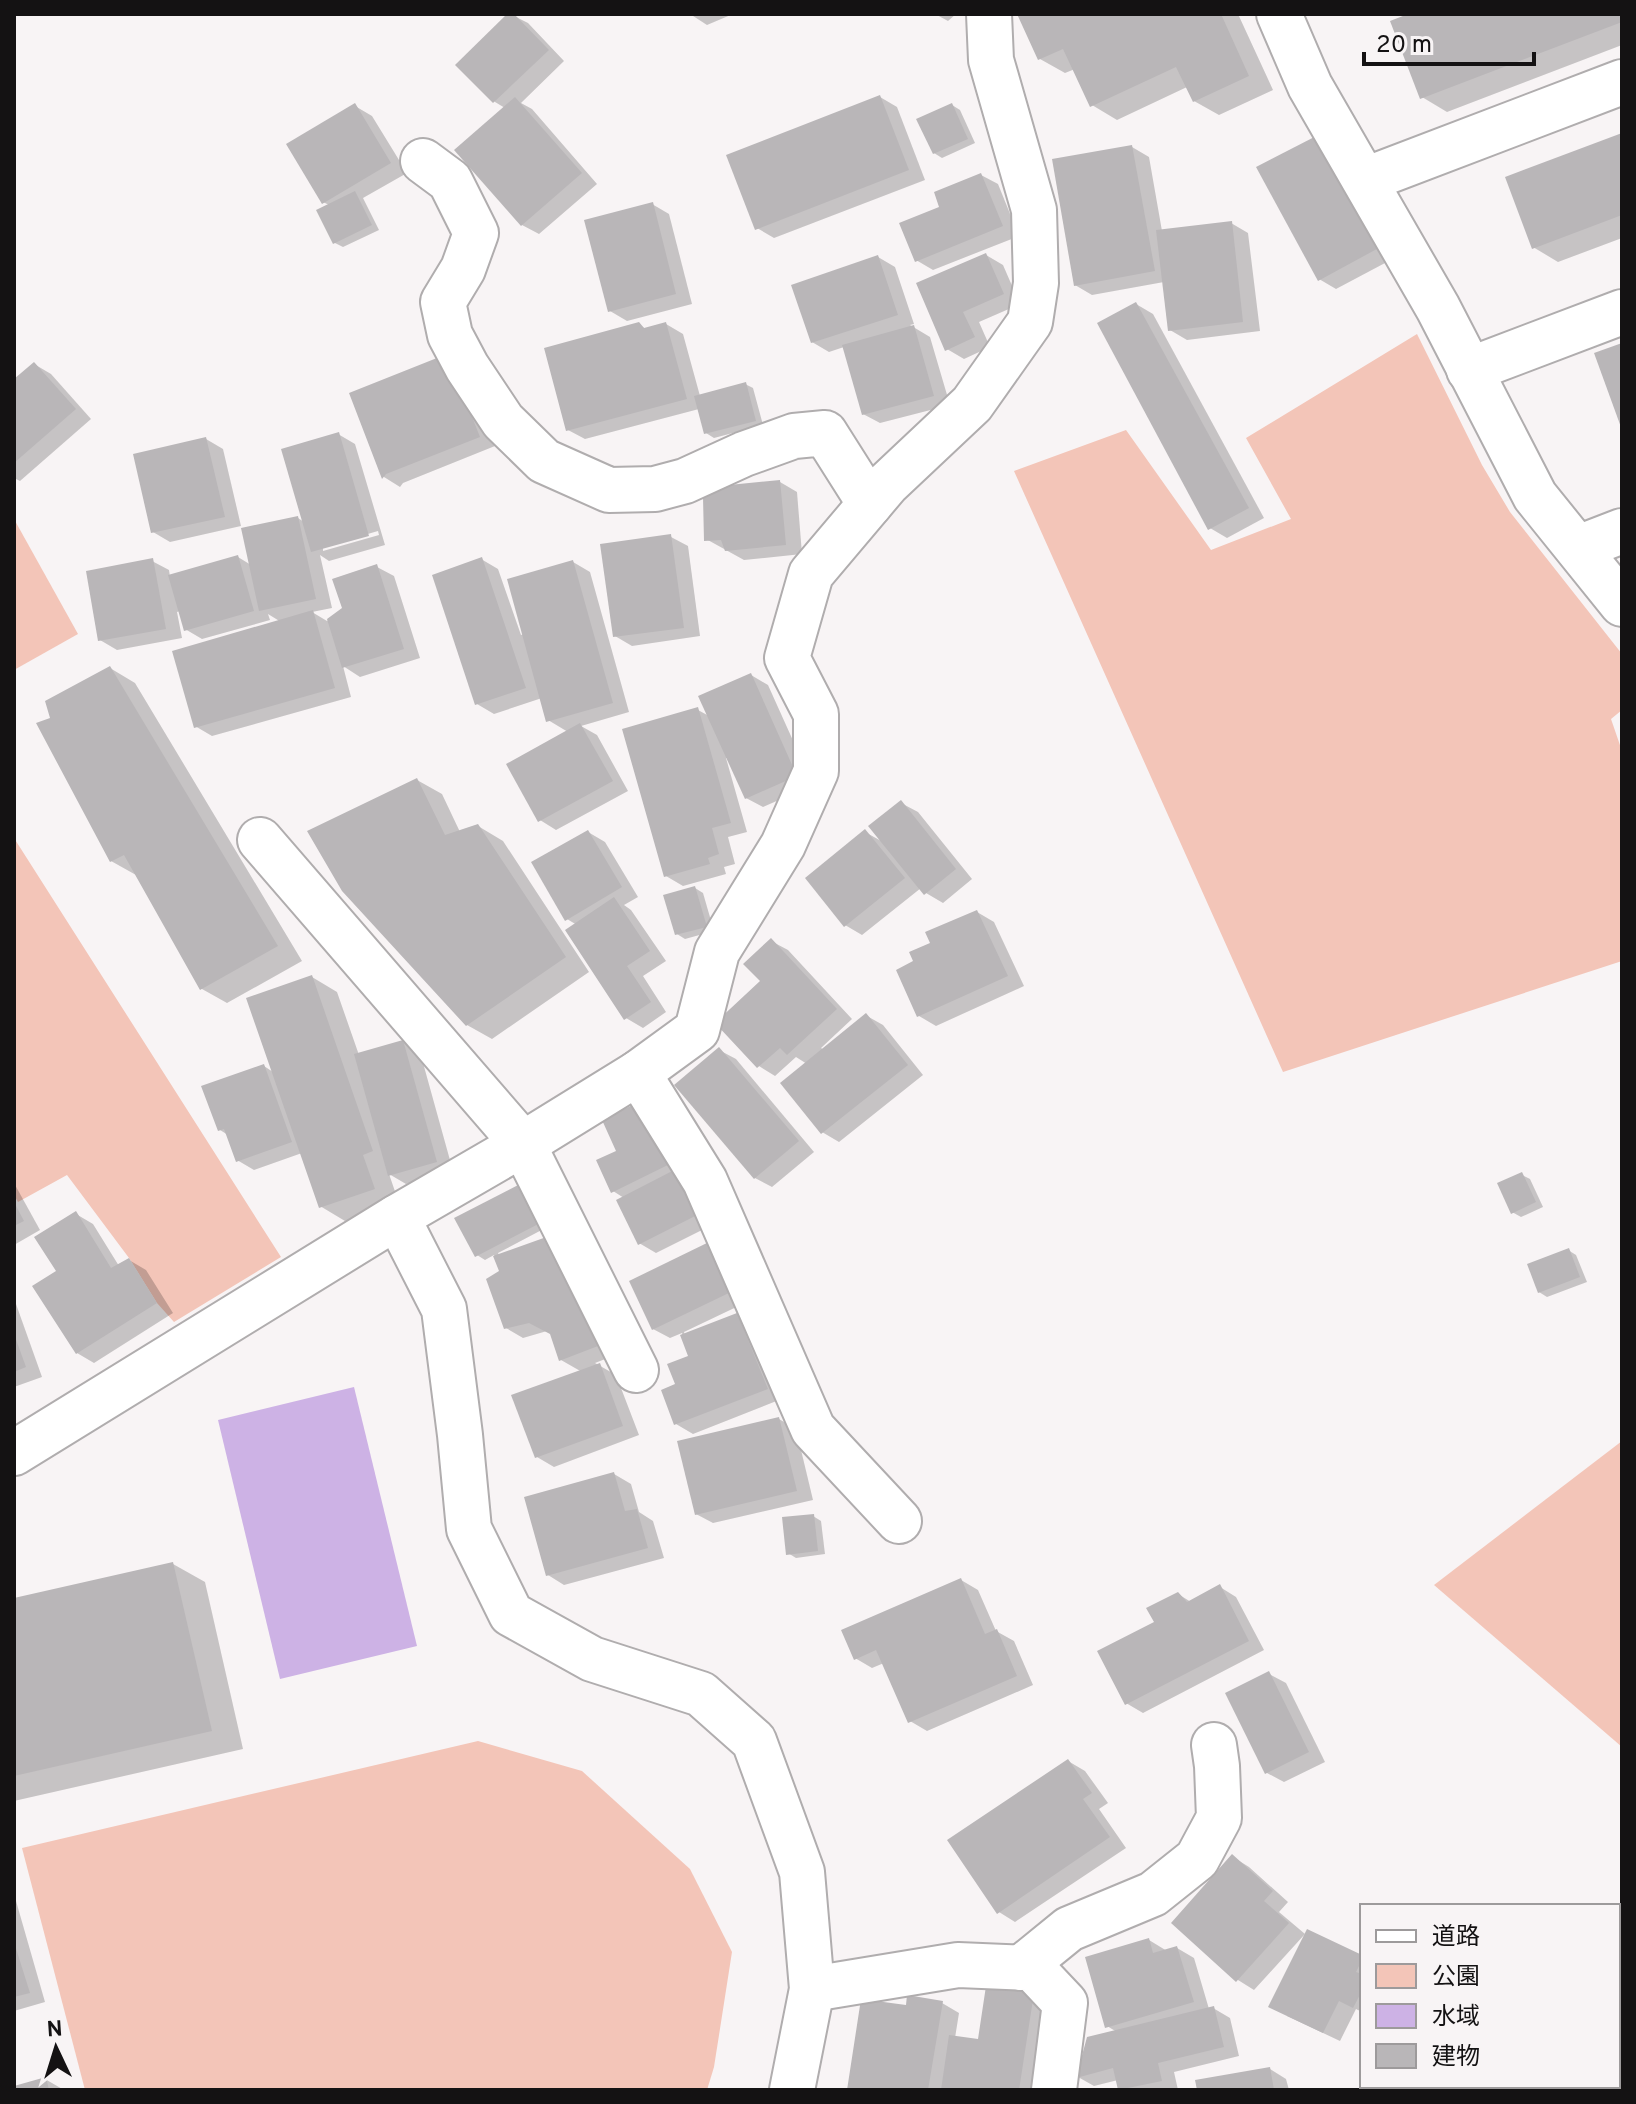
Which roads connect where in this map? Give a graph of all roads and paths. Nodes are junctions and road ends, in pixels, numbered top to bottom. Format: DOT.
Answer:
graph roads {
  1 [pos="989,14"];
  2 [pos="1279,14"];
  3 [pos="1622,82"];
  4 [pos="423,161"];
  5 [pos="1365,180"];
  6 [pos="1622,312"];
  7 [pos="1469,370"];
  8 [pos="870,504"];
  9 [pos="1622,531"];
  10 [pos="1578,548"];
  11 [pos="1622,604"];
  12 [pos="260,840"];
  13 [pos="638,1073"];
  14 [pos="523,1144"];
  15 [pos="397,1217"];
  16 [pos="636,1370"];
  17 [pos="14,1453"];
  18 [pos="899,1521"];
  19 [pos="1214,1745"];
  20 [pos="1021,1968"];
  21 [pos="812,1989"];
  22 [pos="792,2090"];
  23 [pos="1054,2090"];
  1 -- 8 [label="street"];
  2 -- 5 [label="street"];
  3 -- 5 [label="street"];
  4 -- 8 [label="street"];
  5 -- 7 [label="street"];
  6 -- 7 [label="street"];
  7 -- 10 [label="street"];
  8 -- 13 [label="street"];
  9 -- 10 [label="street"];
  10 -- 11 [label="street"];
  12 -- 14 [label="street"];
  13 -- 14 [label="street"];
  13 -- 18 [label="street"];
  14 -- 15 [label="street"];
  14 -- 16 [label="street"];
  15 -- 17 [label="street"];
  15 -- 21 [label="street"];
  19 -- 20 [label="street"];
  20 -- 21 [label="street"];
  20 -- 23 [label="street"];
  21 -- 22 [label="street"];
}
